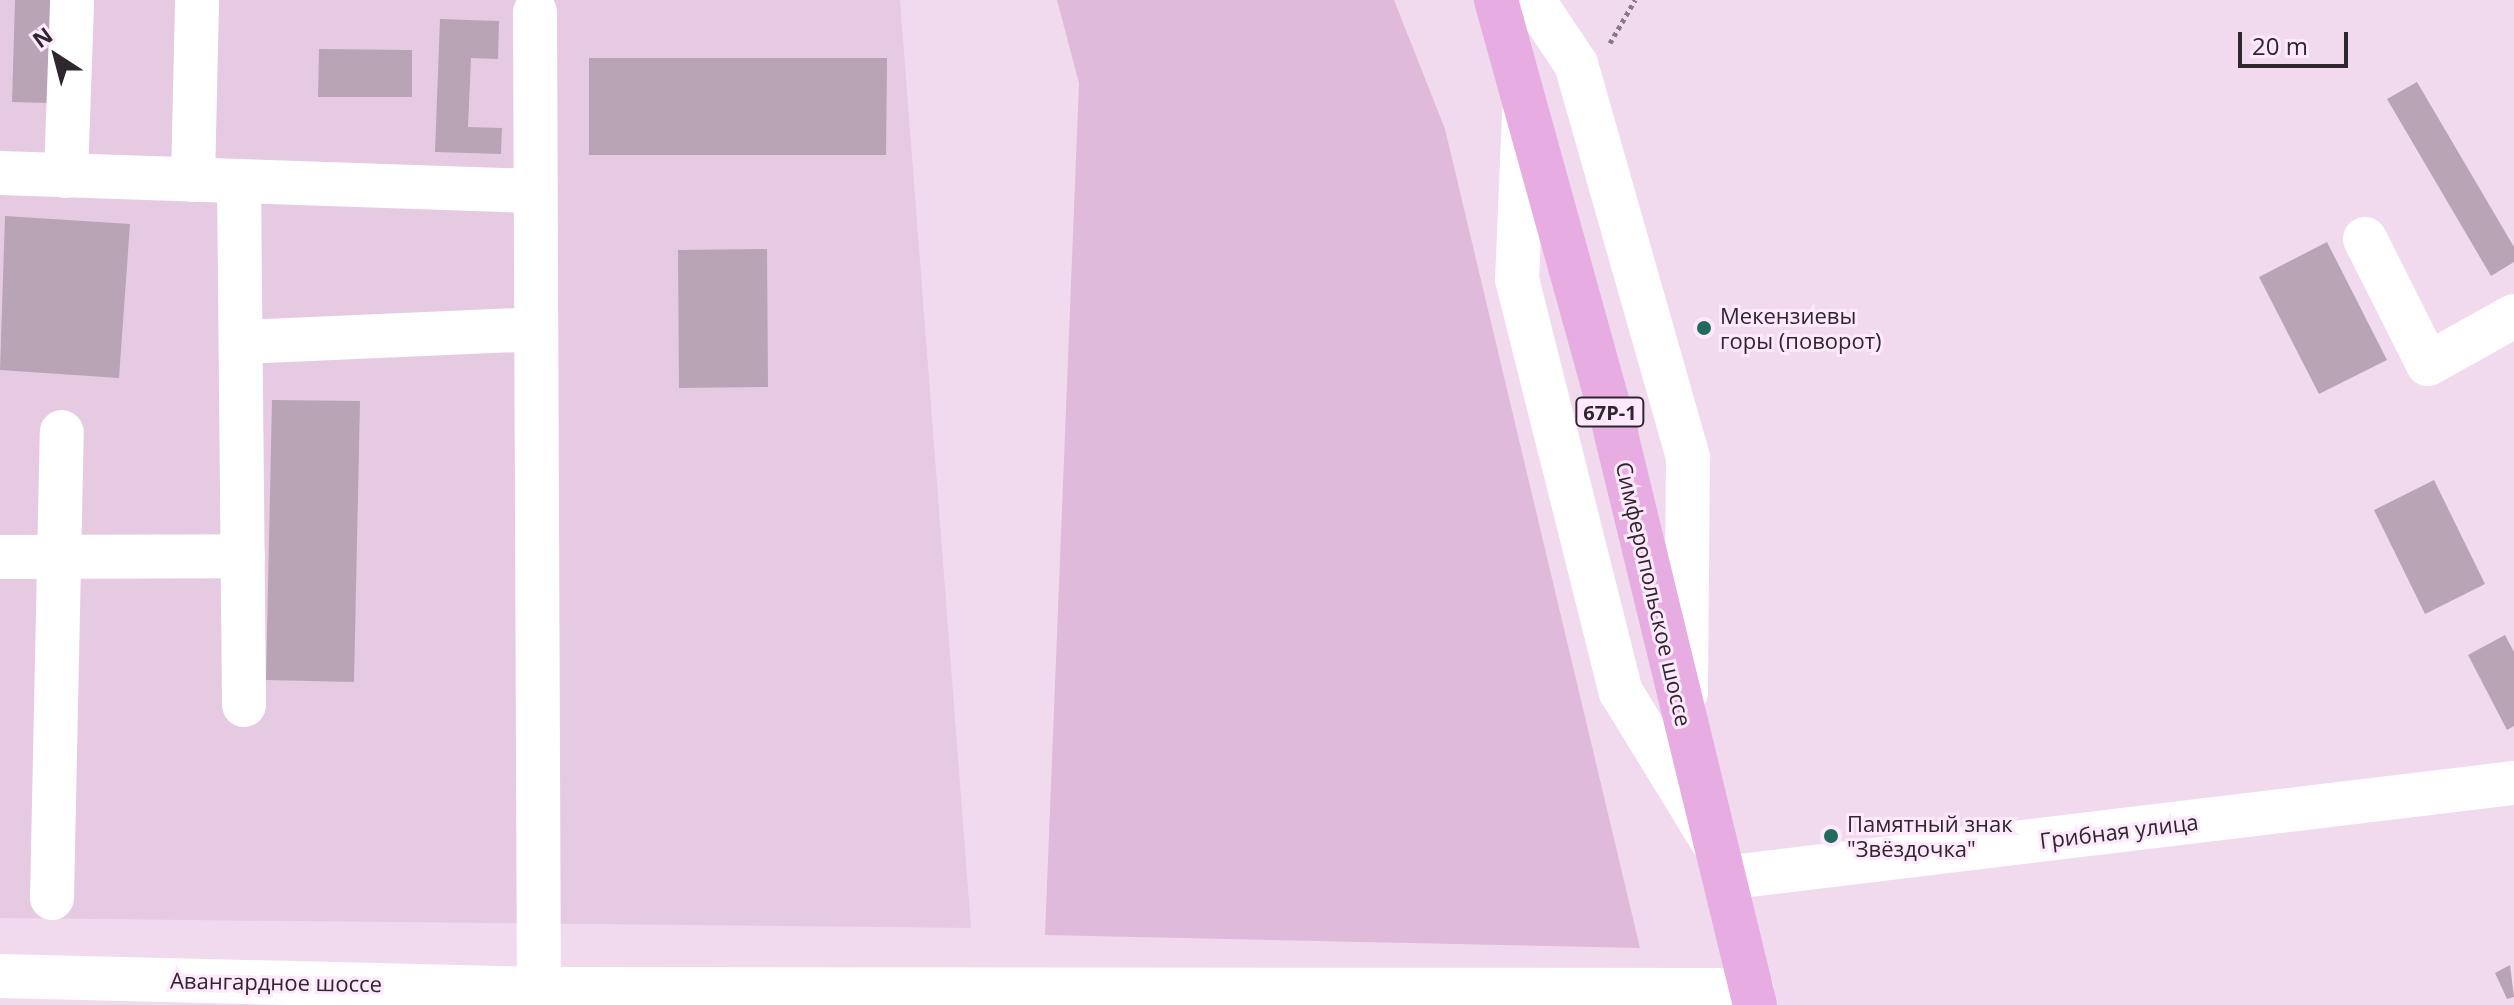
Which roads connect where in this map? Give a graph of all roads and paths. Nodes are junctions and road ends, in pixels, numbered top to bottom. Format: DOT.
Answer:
graph roads {
  1 [pos="72,0"];
  2 [pos="197,0"];
  3 [pos="1496,0"];
  4 [pos="1533,0"];
  5 [pos="535,12"];
  6 [pos="1525,100"];
  7 [pos="0,173"];
  8 [pos="66,176"];
  9 [pos="193,180"];
  10 [pos="239,181"];
  11 [pos="535,191"];
  12 [pos="2365,239"];
  13 [pos="2514,316"];
  14 [pos="536,329"];
  15 [pos="243,342"];
  16 [pos="62,432"];
  17 [pos="243,556"];
  18 [pos="0,557"];
  19 [pos="59,557"];
  20 [pos="244,705"];
  21 [pos="1686,727"];
  22 [pos="2514,783"];
  23 [pos="1721,864"];
  24 [pos="52,898"];
  25 [pos="0,976"];
  26 [pos="539,989"];
  27 [pos="934,997"];
  28 [pos="1753,998"];
  1 -- 8 [label="street"];
  2 -- 9 [label="street"];
  3 -- 6 [label="main road, Симферопольское шоссе / 67Р-1"];
  4 -- 21 [label="street"];
  5 -- 11 [label="street"];
  6 -- 21 [label="main road, Симферопольское шоссе / 67Р-1"];
  6 -- 23 [label="street"];
  7 -- 8 [label="street"];
  8 -- 9 [label="street"];
  9 -- 10 [label="street"];
  10 -- 11 [label="street"];
  10 -- 15 [label="street"];
  11 -- 14 [label="street"];
  12 -- 13 [label="street"];
  14 -- 15 [label="street"];
  14 -- 26 [label="street"];
  15 -- 17 [label="street"];
  16 -- 19 [label="street"];
  17 -- 19 [label="street"];
  17 -- 20 [label="street"];
  18 -- 19 [label="street"];
  19 -- 24 [label="street"];
  21 -- 23 [label="main road, Симферопольское шоссе / 67Р-1"];
  22 -- 23 [label="street, Грибная улица"];
  23 -- 28 [label="main road, Симферопольское шоссе / 67Р-1"];
  25 -- 26 [label="street, Авангардное шоссе"];
  26 -- 27 [label="street, Авангардное шоссе"];
  27 -- 28 [label="street, Авангардное шоссе"];
}
